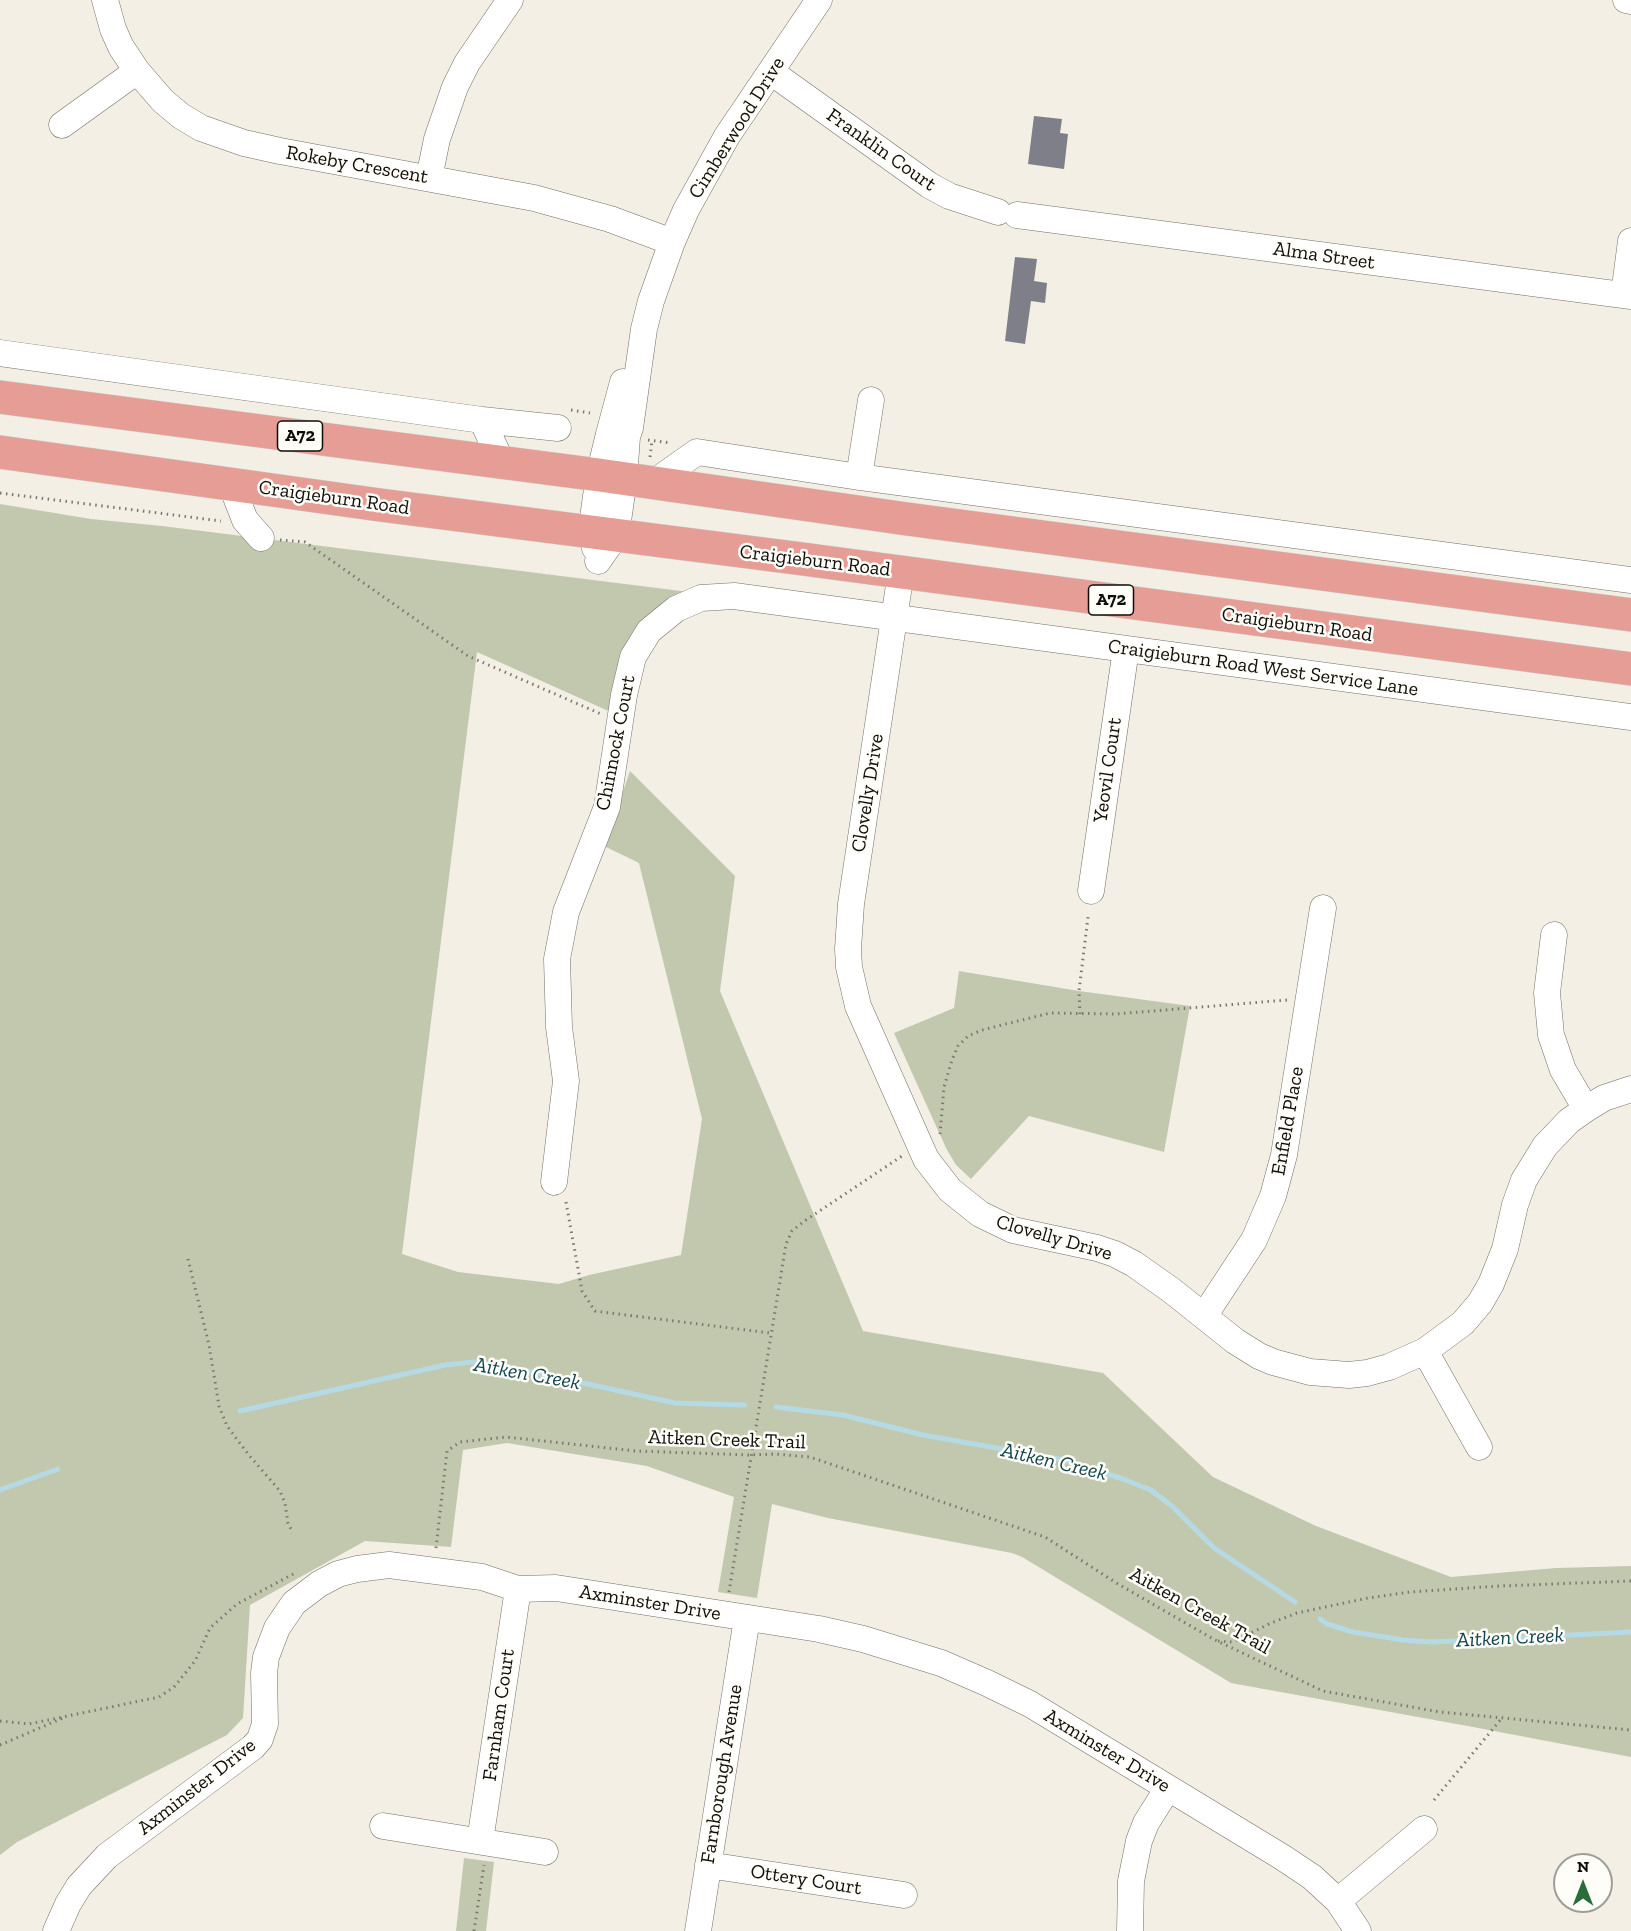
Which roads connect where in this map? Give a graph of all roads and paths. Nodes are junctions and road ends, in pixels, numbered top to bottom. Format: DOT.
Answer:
graph roads {
  1 [pos="105,0"];
  2 [pos="510,0"];
  3 [pos="819,0"];
  4 [pos="1626,0"];
  5 [pos="1631,1"];
  6 [pos="137,71"];
  7 [pos="771,72"];
  8 [pos="63,125"];
  9 [pos="429,178"];
  10 [pos="1008,214"];
  11 [pos="1631,241"];
  12 [pos="672,242"];
  13 [pos="1627,296"];
  14 [pos="0,353"];
  15 [pos="0,397"];
  16 [pos="871,400"];
  17 [pos="482,420"];
  18 [pos="558,428"];
  19 [pos="0,452"];
  20 [pos="502,463"];
  21 [pos="859,477"];
  22 [pos="625,479"];
  23 [pos="231,484"];
  24 [pos="0,493"];
  25 [pos="1198,523"];
  26 [pos="253,529"];
  27 [pos="603,534"];
  28 [pos="305,542"];
  29 [pos="1236,562"];
  30 [pos="901,572"];
  31 [pos="1631,580"];
  32 [pos="1631,615"];
  33 [pos="896,618"];
  34 [pos="1126,649"];
  35 [pos="1631,669"];
  36 [pos="602,715"];
  37 [pos="1631,717"];
  38 [pos="1091,891"];
  39 [pos="1323,908"];
  40 [pos="1088,917"];
  41 [pos="1554,934"];
  42 [pos="1289,1000"];
  43 [pos="1080,1014"];
  44 [pos="1631,1089"];
  45 [pos="1586,1108"];
  46 [pos="937,1142"];
  47 [pos="902,1155"];
  48 [pos="560,1192"];
  49 [pos="188,1259"];
  50 [pos="1204,1316"];
  51 [pos="770,1333"];
  52 [pos="1425,1352"];
  53 [pos="1479,1447"];
  54 [pos="750,1455"];
  55 [pos="293,1533"];
  56 [pos="436,1552"];
  57 [pos="301,1570"];
  58 [pos="1631,1581"];
  59 [pos="518,1589"];
  60 [pos="736,1616"];
  61 [pos="1215,1641"];
  62 [pos="70,1715"];
  63 [pos="1502,1718"];
  64 [pos="0,1720"];
  65 [pos="1631,1731"];
  66 [pos="0,1745"];
  67 [pos="1168,1788"];
  68 [pos="1434,1800"];
  69 [pos="383,1826"];
  70 [pos="1424,1829"];
  71 [pos="493,1843"];
  72 [pos="545,1852"];
  73 [pos="708,1865"];
  74 [pos="904,1895"];
  75 [pos="1338,1901"];
  76 [pos="57,1931"];
  77 [pos="474,1931"];
  78 [pos="698,1931"];
  79 [pos="1130,1931"];
  80 [pos="1358,1931"];
  1 -- 6 [label="street, Rokeby Crescent"];
  2 -- 9 [label="street"];
  3 -- 7 [label="street, Cimberwood Drive"];
  4 -- 5 [label="street"];
  6 -- 8 [label="street"];
  6 -- 9 [label="street, Rokeby Crescent"];
  7 -- 10 [label="street, Franklin Court"];
  7 -- 12 [label="street, Cimberwood Drive"];
  9 -- 12 [label="street, Rokeby Crescent"];
  10 -- 13 [label="street, Alma Street"];
  11 -- 13 [label="street"];
  12 -- 22 [label="street, Cimberwood Drive"];
  14 -- 17 [label="street"];
  15 -- 20 [label="main road, A72"];
  16 -- 21 [label="street"];
  17 -- 18 [label="street"];
  17 -- 20 [label="street"];
  19 -- 23 [label="main road, Craigieburn Road / A72"];
  20 -- 22 [label="main road, A72"];
  21 -- 22 [label="street"];
  21 -- 25 [label="street"];
  22 -- 27 [label="street, Cimberwood Drive"];
  22 -- 29 [label="main road, A72"];
  23 -- 26 [label="street"];
  23 -- 27 [label="main road, Craigieburn Road / A72"];
  24 -- 26 [label="path"];
  25 -- 29 [label="street"];
  25 -- 31 [label="street"];
  27 -- 30 [label="main road, Craigieburn Road / A72"];
  28 -- 36 [label="path"];
  29 -- 32 [label="main road, A72"];
  30 -- 33 [label="street, Clovelly Drive"];
  30 -- 35 [label="main road, Craigieburn Road / A72"];
  33 -- 34 [label="street, Craigieburn Road West Service Lane"];
  33 -- 48 [label="street, Chinnock Court"];
  33 -- 50 [label="street, Clovelly Drive"];
  34 -- 37 [label="street, Craigieburn Road West Service Lane"];
  34 -- 38 [label="street, Yeovil Court"];
  39 -- 50 [label="street, Enfield Place"];
  40 -- 43 [label="path"];
  41 -- 45 [label="street"];
  42 -- 43 [label="path"];
  43 -- 46 [label="path"];
  44 -- 45 [label="street, Clovelly Drive"];
  45 -- 52 [label="street, Clovelly Drive"];
  47 -- 51 [label="path"];
  48 -- 51 [label="path"];
  49 -- 55 [label="path"];
  50 -- 52 [label="street, Clovelly Drive"];
  51 -- 54 [label="path"];
  52 -- 53 [label="street"];
  54 -- 56 [label="path, Aitken Creek Trail"];
  54 -- 60 [label="path"];
  54 -- 61 [label="path, Aitken Creek Trail"];
  57 -- 62 [label="path"];
  58 -- 61 [label="path"];
  59 -- 60 [label="street, Axminster Drive"];
  59 -- 71 [label="street, Farnham Court"];
  59 -- 76 [label="street, Axminster Drive"];
  60 -- 67 [label="street, Axminster Drive"];
  60 -- 73 [label="street, Farnborough Avenue"];
  61 -- 63 [label="path, Aitken Creek Trail"];
  62 -- 64 [label="path"];
  62 -- 66 [label="path"];
  63 -- 65 [label="path, Aitken Creek Trail"];
  63 -- 68 [label="path"];
  67 -- 75 [label="street, Axminster Drive"];
  67 -- 79 [label="street"];
  69 -- 71 [label="street"];
  70 -- 75 [label="street"];
  71 -- 72 [label="street"];
  71 -- 77 [label="path"];
  73 -- 74 [label="street, Ottery Court"];
  73 -- 78 [label="street, Farnborough Avenue"];
  75 -- 80 [label="street, Axminster Drive"];
}
